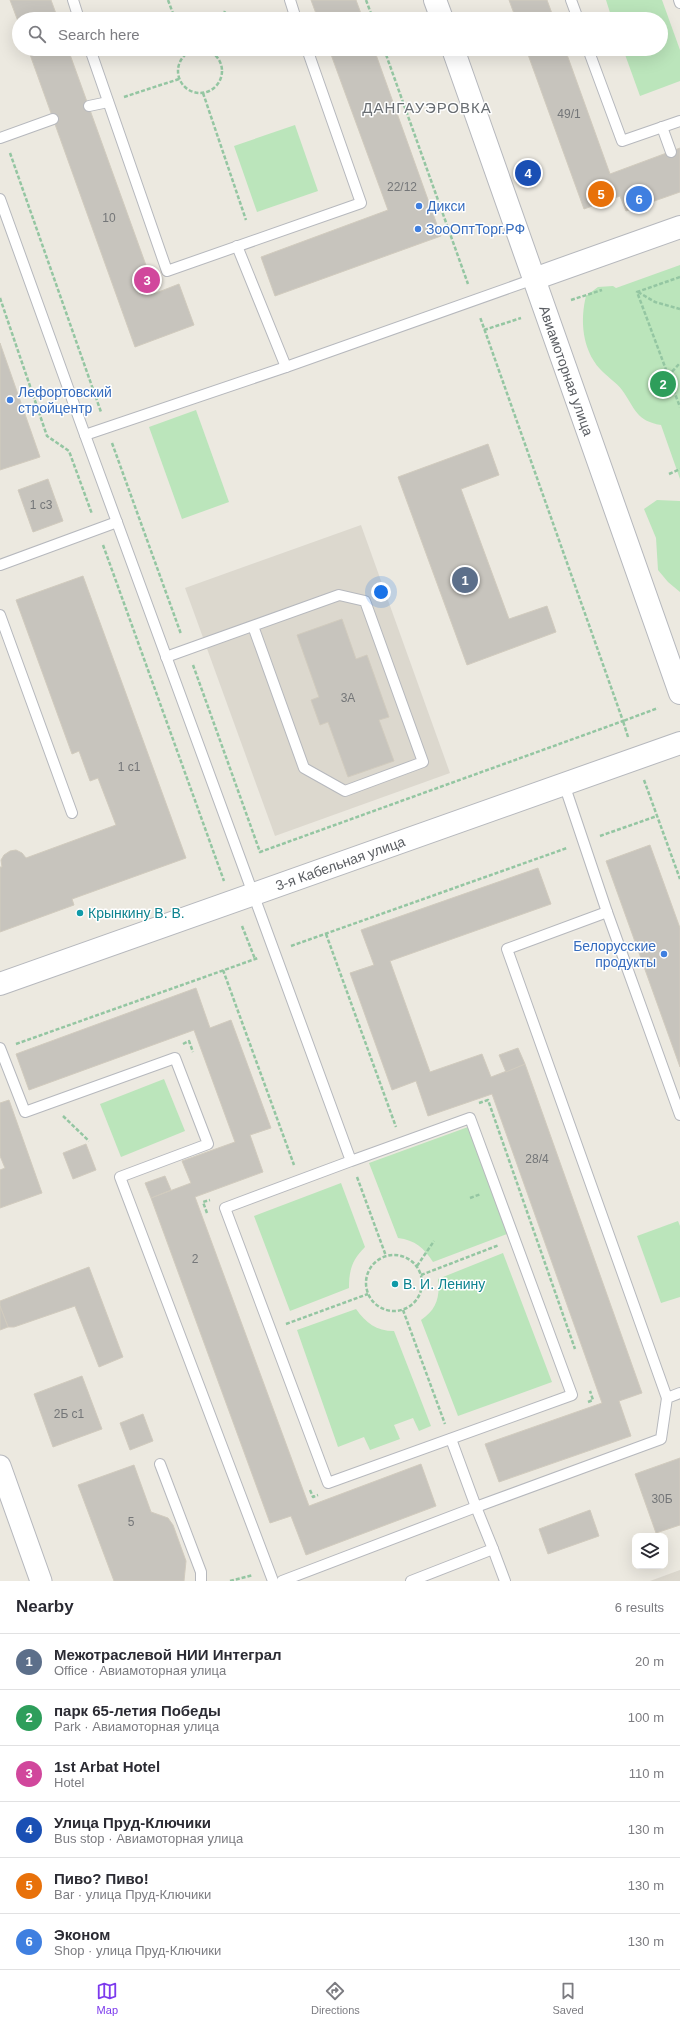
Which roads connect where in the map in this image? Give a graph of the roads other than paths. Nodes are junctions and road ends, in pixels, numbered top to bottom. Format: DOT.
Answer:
graph roads {
  1 [pos="73,0"];
  2 [pos="290,0"];
  3 [pos="435,0"];
  4 [pos="571,0"];
  5 [pos="77,12"];
  6 [pos="294,12"];
  7 [pos="439,12"];
  8 [pos="575,12"];
  9 [pos="92,56"];
  10 [pos="309,56"];
  11 [pos="454,56"];
  12 [pos="591,56"];
  13 [pos="108,102"];
  14 [pos="89,106"];
  15 [pos="53,119"];
  16 [pos="680,121"];
  17 [pos="662,127"];
  18 [pos="2,137"];
  19 [pos="671,152"];
  20 [pos="0,199"];
  21 [pos="680,227"];
  22 [pos="237,246"];
  23 [pos="534,279"];
  24 [pos="286,367"];
  25 [pos="84,434"];
  26 [pos="117,522"];
  27 [pos="0,565"];
  28 [pos="0,615"];
  29 [pos="253,626"];
  30 [pos="166,657"];
  31 [pos="680,693"];
  32 [pos="680,743"];
  33 [pos="564,784"];
  34 [pos="72,813"];
  35 [pos="254,896"];
  36 [pos="607,912"];
  37 [pos="0,984"];
  38 [pos="0,1049"];
  39 [pos="680,1115"];
  40 [pos="351,1161"];
  41 [pos="680,1393"];
  42 [pos="667,1398"];
  43 [pos="451,1439"];
  44 [pos="160,1464"];
  45 [pos="0,1466"];
  46 [pos="476,1507"];
  47 [pos="493,1550"];
  48 [pos="41,1581"];
  49 [pos="201,1581"];
  50 [pos="273,1581"];
  51 [pos="282,1581"];
  52 [pos="411,1581"];
  53 [pos="505,1581"];
  1 -- 5 [label="lane"];
  2 -- 6 [label="lane"];
  3 -- 7 [label="street"];
  4 -- 8 [label="lane"];
  9 -- 13 [label="lane"];
  10 -- 22 [label="lane"];
  11 -- 23 [label="street, Авиамоторная улица"];
  12 -- 17 [label="lane"];
  13 -- 14 [label="lane"];
  13 -- 22 [label="lane"];
  15 -- 18 [label="lane"];
  16 -- 17 [label="lane"];
  17 -- 19 [label="lane"];
  20 -- 25 [label="lane"];
  21 -- 23 [label="street"];
  22 -- 24 [label="lane"];
  23 -- 24 [label="lane"];
  23 -- 31 [label="street, Авиамоторная улица"];
  24 -- 25 [label="lane"];
  25 -- 26 [label="lane"];
  26 -- 27 [label="lane"];
  26 -- 30 [label="lane"];
  28 -- 34 [label="lane"];
  29 -- 29 [label="lane"];
  29 -- 30 [label="lane"];
  30 -- 35 [label="lane"];
  32 -- 33 [label="street, 3-я Кабельная улица"];
  33 -- 35 [label="street, 3-я Кабельная улица"];
  33 -- 36 [label="lane"];
  35 -- 37 [label="street, 3-я Кабельная улица"];
  35 -- 40 [label="lane"];
  36 -- 39 [label="lane"];
  36 -- 42 [label="lane"];
  38 -- 50 [label="lane"];
  40 -- 43 [label="lane"];
  40 -- 43 [label="lane"];
  41 -- 42 [label="lane"];
  42 -- 46 [label="lane"];
  43 -- 46 [label="lane"];
  44 -- 49 [label="lane"];
  45 -- 48 [label="street"];
  46 -- 47 [label="lane"];
  46 -- 51 [label="lane"];
  47 -- 52 [label="lane"];
  47 -- 53 [label="lane"];
}
